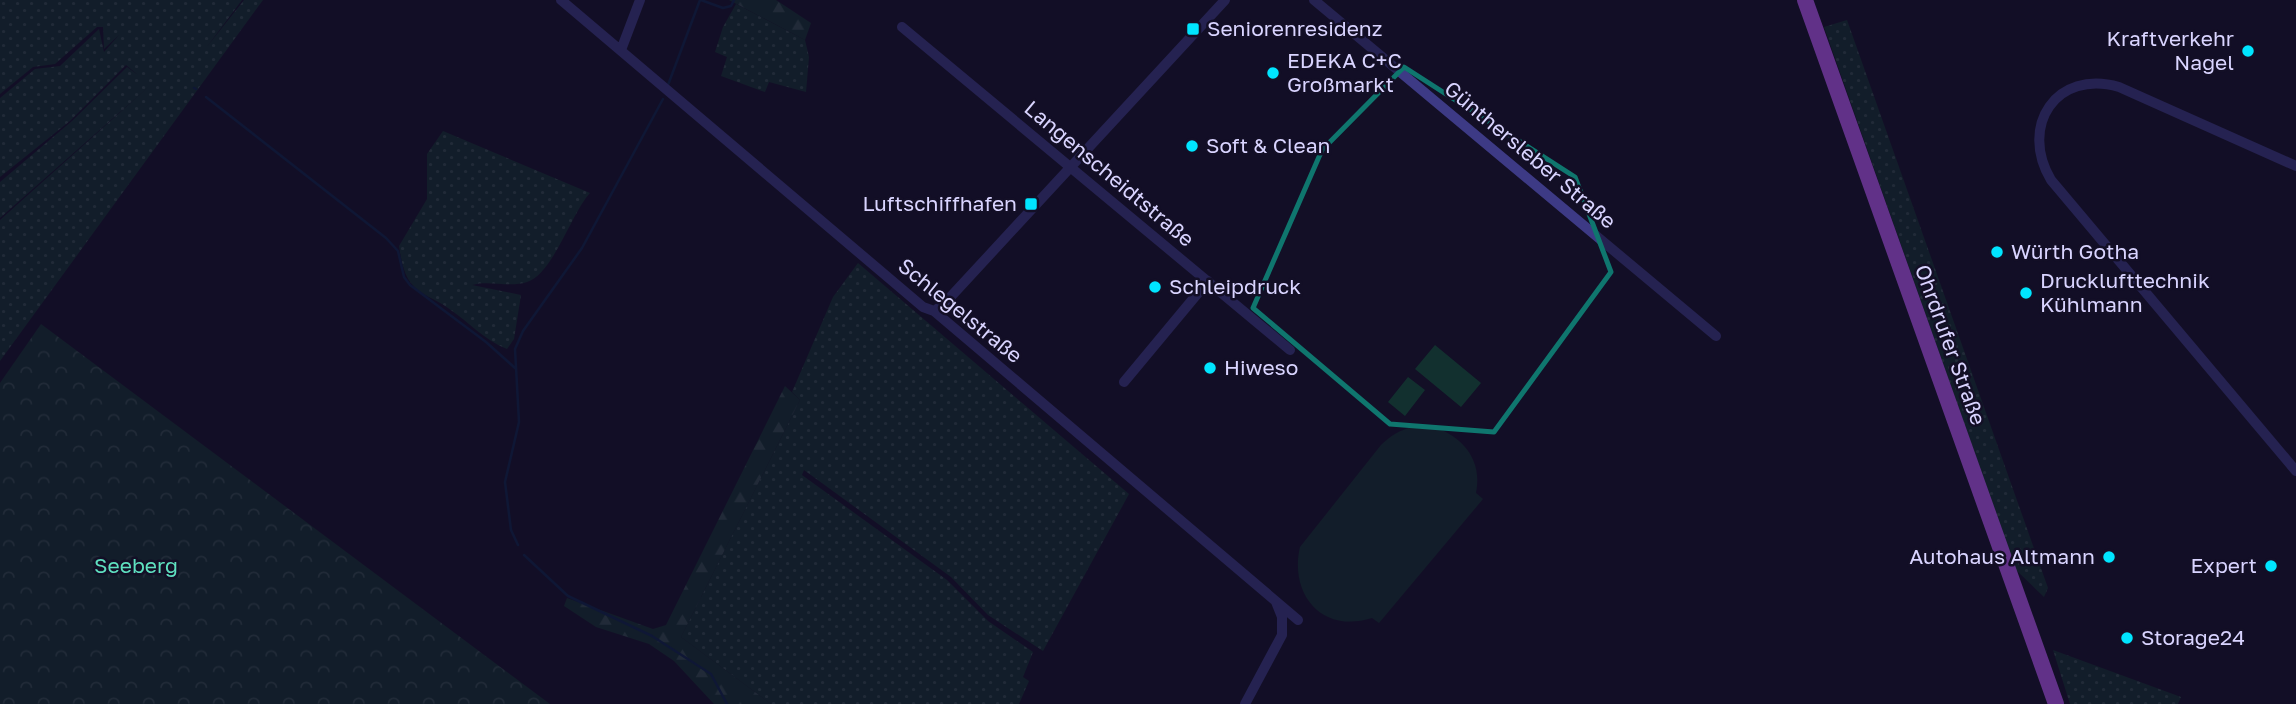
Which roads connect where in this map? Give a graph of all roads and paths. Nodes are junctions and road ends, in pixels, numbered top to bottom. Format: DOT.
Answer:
graph roads {
  1 [pos="561,0"];
  2 [pos="640,0"];
  3 [pos="1225,0"];
  4 [pos="1805,0"];
  5 [pos="1314,2"];
  6 [pos="902,27"];
  7 [pos="621,51"];
  8 [pos="2296,166"];
  9 [pos="1072,168"];
  10 [pos="1208,281"];
  11 [pos="934,311"];
  12 [pos="1716,336"];
  13 [pos="1290,350"];
  14 [pos="1124,382"];
  15 [pos="2296,471"];
  16 [pos="1275,600"];
  17 [pos="1298,620"];
  18 [pos="1245,704"];
  19 [pos="2056,704"];
  1 -- 7 [label="street, Schlegelstraße"];
  2 -- 7 [label="street"];
  3 -- 9 [label="street"];
  4 -- 19 [label="main road, Ohrdrufer Straße"];
  5 -- 12 [label="street, Günthersleber Straße"];
  6 -- 9 [label="street, Langenscheidtstraße"];
  7 -- 11 [label="street, Schlegelstraße"];
  8 -- 15 [label="street"];
  9 -- 10 [label="street, Langenscheidtstraße"];
  9 -- 11 [label="street"];
  10 -- 13 [label="street, Langenscheidtstraße"];
  10 -- 14 [label="street"];
  11 -- 16 [label="street, Schlegelstraße"];
  16 -- 17 [label="street, Schlegelstraße"];
  16 -- 18 [label="street"];
}
